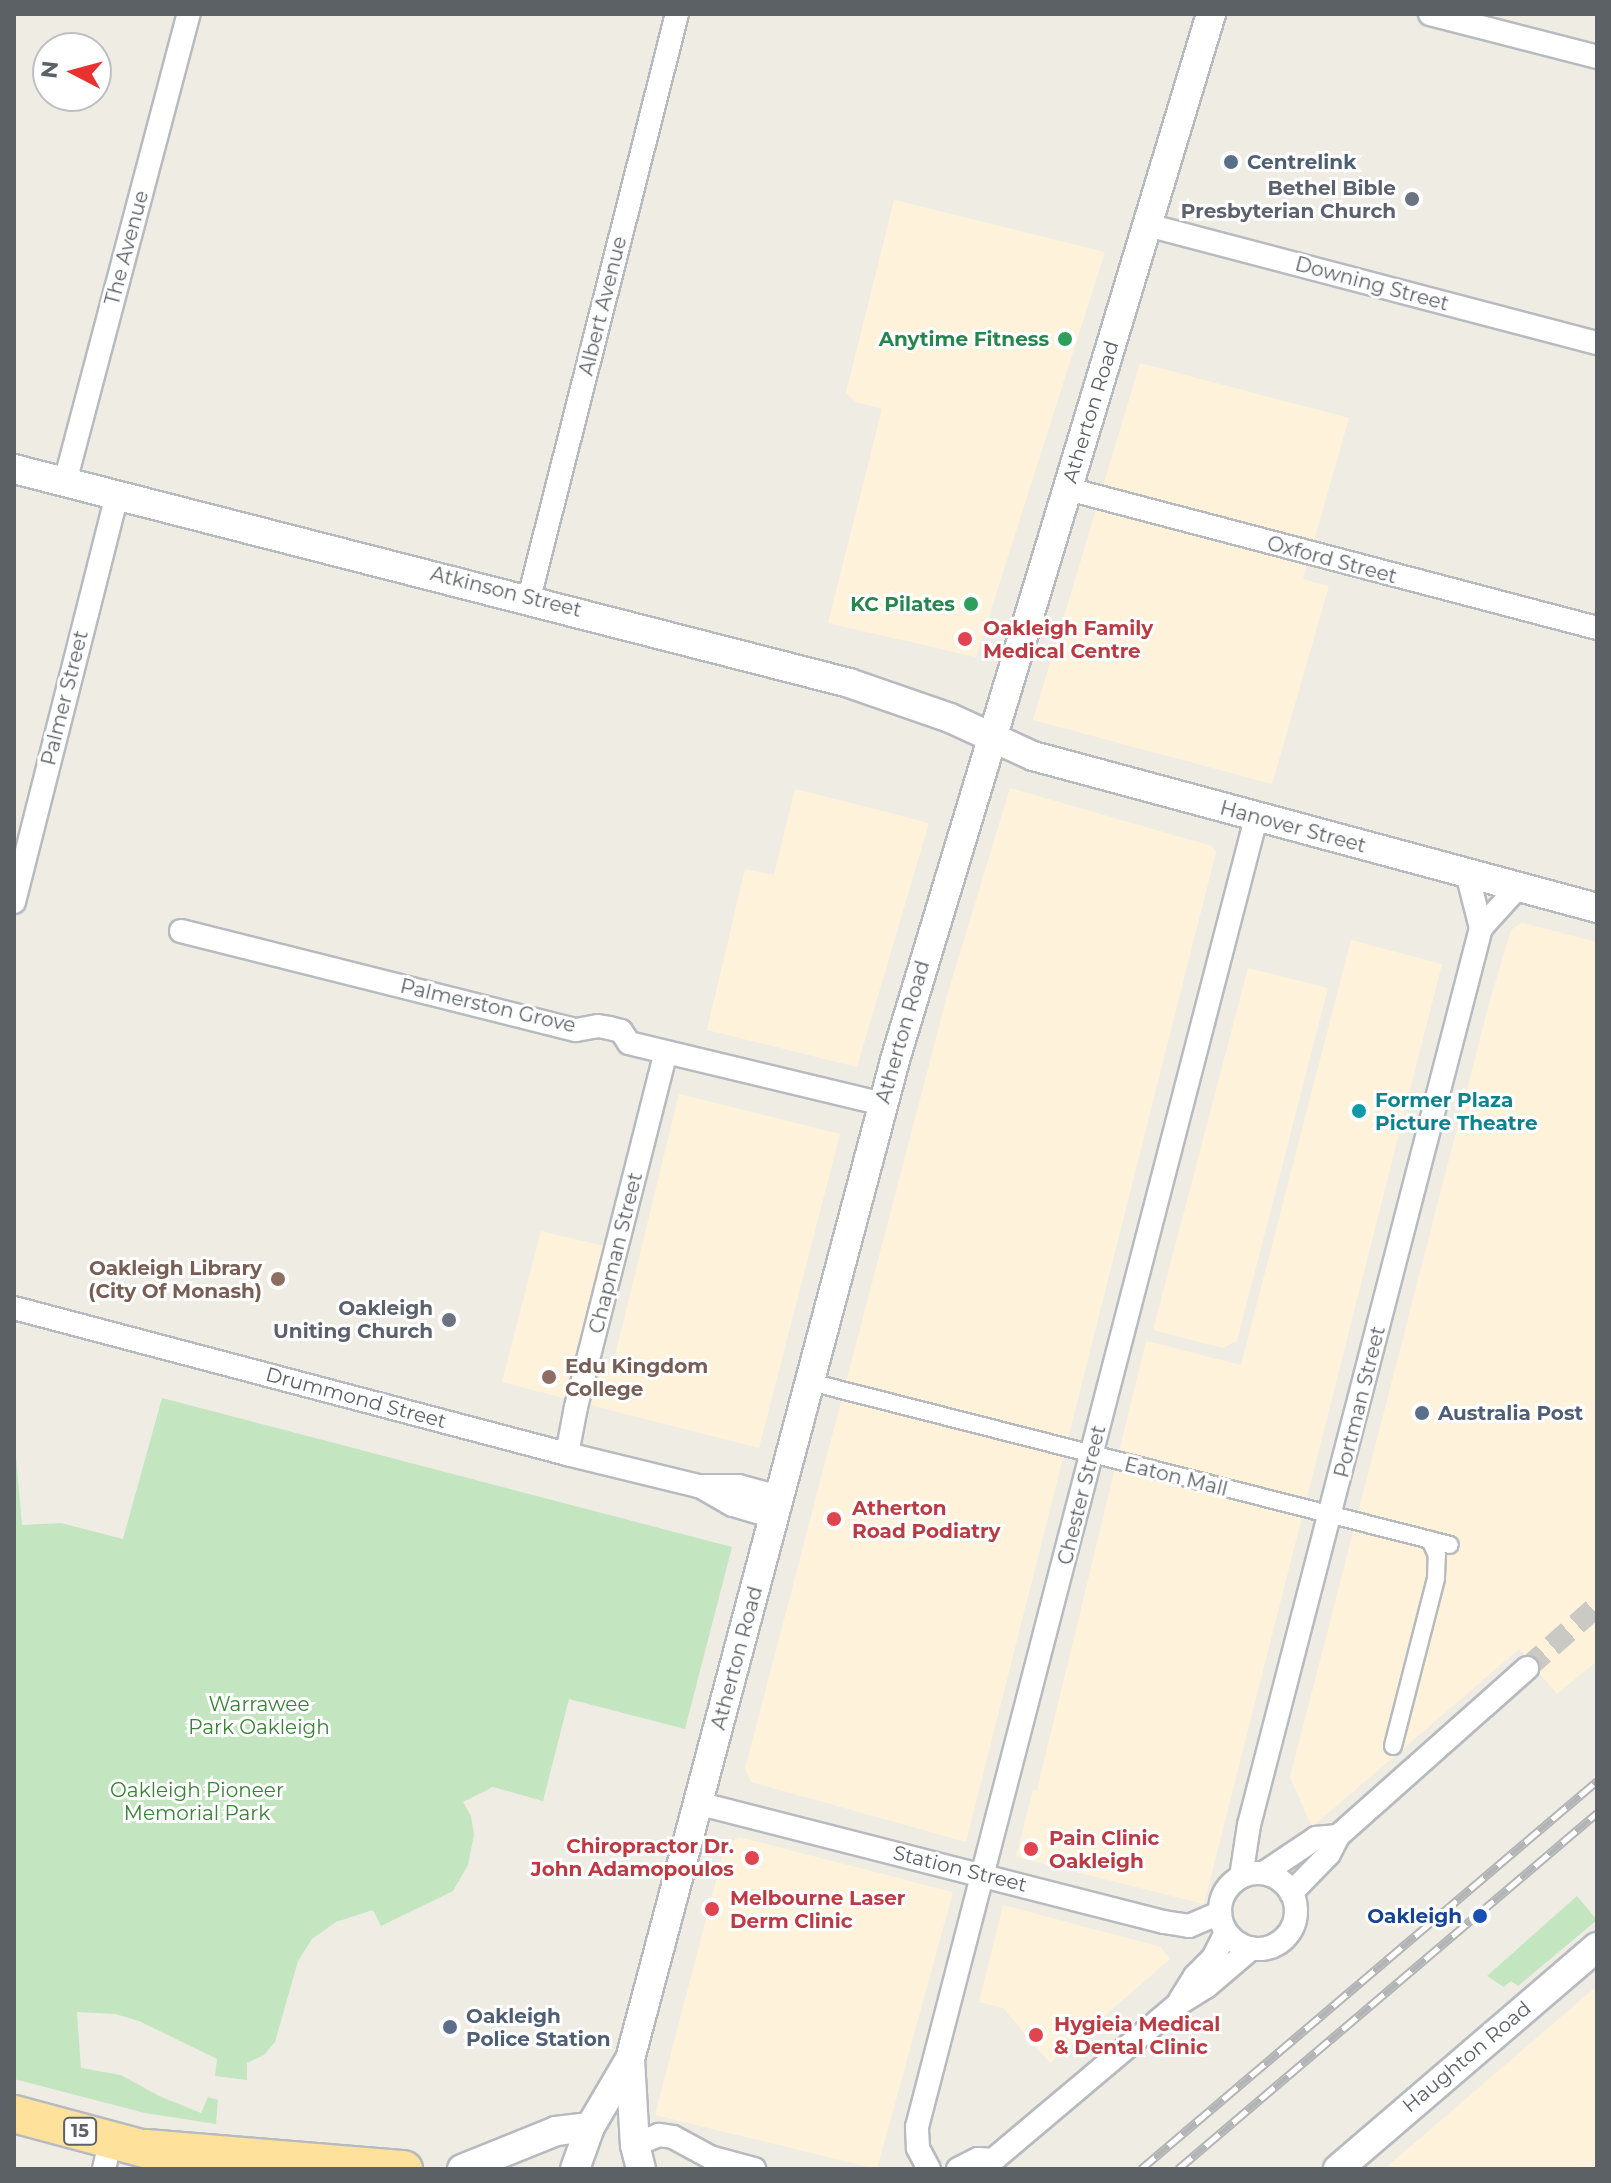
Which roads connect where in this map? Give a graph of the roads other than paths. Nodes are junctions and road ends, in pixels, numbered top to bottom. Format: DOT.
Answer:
graph roads {
  1 [pos="189,14"];
  2 [pos="677,14"];
  3 [pos="1211,14"];
  4 [pos="1430,14"];
  5 [pos="1597,57"];
  6 [pos="1147,225"];
  7 [pos="1597,343"];
  8 [pos="14,469"];
  9 [pos="65,482"];
  10 [pos="1068,489"];
  11 [pos="117,494"];
  12 [pos="529,598"];
  13 [pos="1597,628"];
  14 [pos="991,739"];
  15 [pos="1256,818"];
  16 [pos="1467,873"];
  17 [pos="1518,887"];
  18 [pos="14,902"];
  19 [pos="1597,908"];
  20 [pos="1481,928"];
  21 [pos="181,931"];
  22 [pos="666,1052"];
  23 [pos="883,1104"];
  24 [pos="14,1308"];
  25 [pos="810,1382"];
  26 [pos="567,1454"];
  27 [pos="1092,1456"];
  28 [pos="776,1507"];
  29 [pos="1330,1517"];
  30 [pos="1430,1540"];
  31 [pos="1450,1545"];
  32 [pos="1527,1668"];
  33 [pos="1393,1746"];
  34 [pos="697,1803"];
  35 [pos="1338,1836"];
  36 [pos="1264,1873"];
  37 [pos="985,1874"];
  38 [pos="1241,1877"];
  39 [pos="1291,1893"];
  40 [pos="1223,1923"];
  41 [pos="1597,1947"];
  42 [pos="1252,1948"];
  43 [pos="1177,2005"];
  44 [pos="630,2059"];
  45 [pos="14,2114"];
  46 [pos="590,2127"];
  47 [pos="146,2148"];
  48 [pos="108,2154"];
  49 [pos="638,2157"];
  50 [pos="991,2164"];
  51 [pos="206,2169"];
  52 [pos="404,2169"];
  53 [pos="462,2169"];
  54 [pos="575,2169"];
  55 [pos="754,2169"];
  56 [pos="929,2169"];
  57 [pos="958,2169"];
  58 [pos="1338,2169"];
  1 -- 9 [label="street, The Avenue"];
  2 -- 12 [label="street, Albert Avenue"];
  3 -- 6 [label="street, Atherton Road"];
  4 -- 5 [label="street"];
  6 -- 7 [label="street, Downing Street"];
  6 -- 10 [label="street, Atherton Road"];
  8 -- 9 [label="street, Atkinson Street"];
  9 -- 11 [label="street, Atkinson Street"];
  10 -- 13 [label="street, Oxford Street"];
  10 -- 14 [label="street, Atherton Road"];
  11 -- 12 [label="street, Atkinson Street"];
  11 -- 18 [label="street, Palmer Street"];
  12 -- 14 [label="street, Atkinson Street"];
  14 -- 15 [label="street, Hanover Street"];
  14 -- 23 [label="street, Atherton Road"];
  15 -- 16 [label="street, Hanover Street"];
  15 -- 27 [label="street, Chester Street"];
  16 -- 17 [label="street, Hanover Street"];
  16 -- 20 [label="street, Portman Street"];
  17 -- 19 [label="street, Hanover Street"];
  17 -- 20 [label="street, Portman Street"];
  20 -- 29 [label="street, Portman Street"];
  21 -- 22 [label="street, Palmerston Grove"];
  22 -- 23 [label="street, Palmerston Grove"];
  22 -- 26 [label="street, Chapman Street"];
  23 -- 25 [label="street, Atherton Road"];
  24 -- 26 [label="street, Drummond Street"];
  25 -- 27 [label="street, Eaton Mall"];
  25 -- 28 [label="street, Atherton Road"];
  26 -- 28 [label="street, Drummond Street"];
  27 -- 29 [label="street, Eaton Mall"];
  27 -- 37 [label="street, Chester Street"];
  28 -- 34 [label="street, Atherton Road"];
  29 -- 30 [label="street, Eaton Mall"];
  29 -- 38 [label="street, Portman Street"];
  30 -- 31 [label="street, Eaton Mall"];
  30 -- 33 [label="street"];
  32 -- 35 [label="street"];
  34 -- 37 [label="street, Station Street"];
  34 -- 44 [label="street, Atherton Road"];
  35 -- 36 [label="street"];
  35 -- 39 [label="street"];
  36 -- 38 [label="street"];
  36 -- 39 [label="street"];
  37 -- 40 [label="street, Station Street"];
  37 -- 56 [label="street, Chester Street"];
  38 -- 40 [label="street"];
  39 -- 42 [label="street"];
  40 -- 42 [label="street"];
  40 -- 43 [label="street"];
  41 -- 58 [label="street, Haughton Road"];
  42 -- 43 [label="street"];
  43 -- 50 [label="street"];
  44 -- 46 [label="street, Atherton Road"];
  44 -- 49 [label="street, Atherton Road"];
  45 -- 48 [label="highway, 15"];
  46 -- 53 [label="street"];
  46 -- 54 [label="street, Atherton Road"];
  47 -- 48 [label="highway, 15"];
  47 -- 51 [label="highway, 15"];
  47 -- 52 [label="highway, 15"];
  49 -- 55 [label="street"];
  50 -- 57 [label="street"];
}
